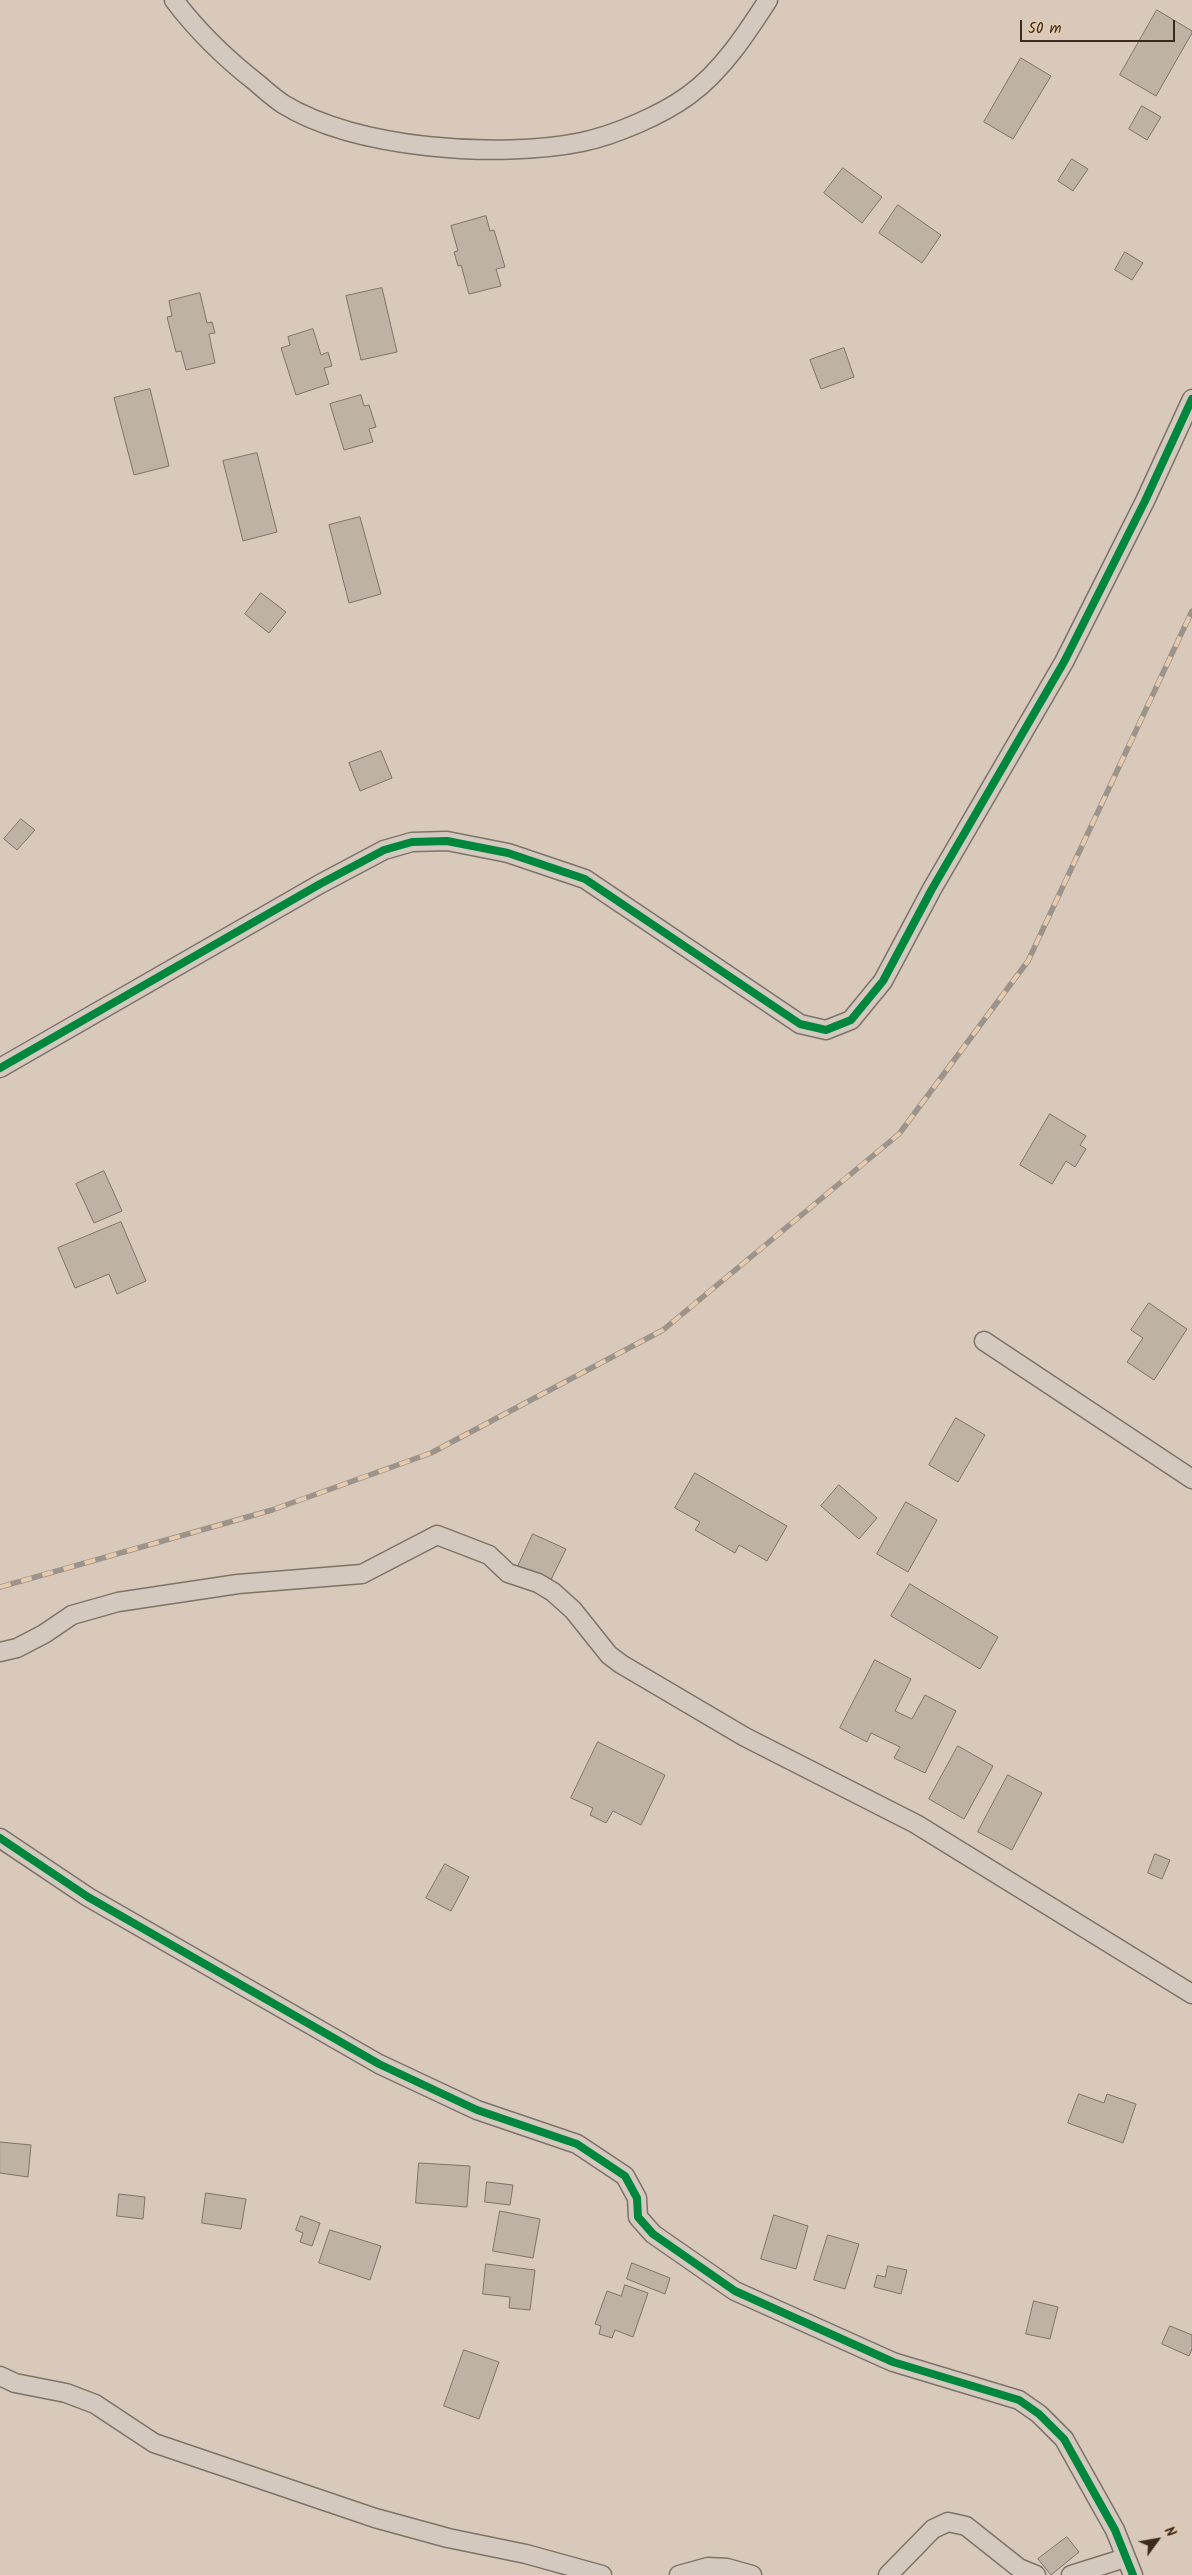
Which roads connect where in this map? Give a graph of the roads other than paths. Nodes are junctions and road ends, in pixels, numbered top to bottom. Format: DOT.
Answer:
graph roads {
  1 [pos="174,0"];
  2 [pos="768,0"];
  3 [pos="1192,399"];
  4 [pos="0,1068"];
  5 [pos="984,1341"];
  6 [pos="1192,1479"];
  7 [pos="0,1652"];
  8 [pos="0,1838"];
  9 [pos="1192,1994"];
  10 [pos="0,2376"];
  11 [pos="1125,2558"];
  12 [pos="602,2575"];
  13 [pos="679,2575"];
  14 [pos="752,2575"];
  15 [pos="888,2575"];
  16 [pos="1036,2575"];
  17 [pos="1071,2575"];
  18 [pos="1133,2575"];
  1 -- 2 [label="street"];
  3 -- 4 [label="street"];
  5 -- 6 [label="street"];
  7 -- 9 [label="street"];
  8 -- 11 [label="street"];
  10 -- 12 [label="street"];
  11 -- 17 [label="street"];
  11 -- 18 [label="street"];
  13 -- 14 [label="street"];
  15 -- 16 [label="street"];
}
